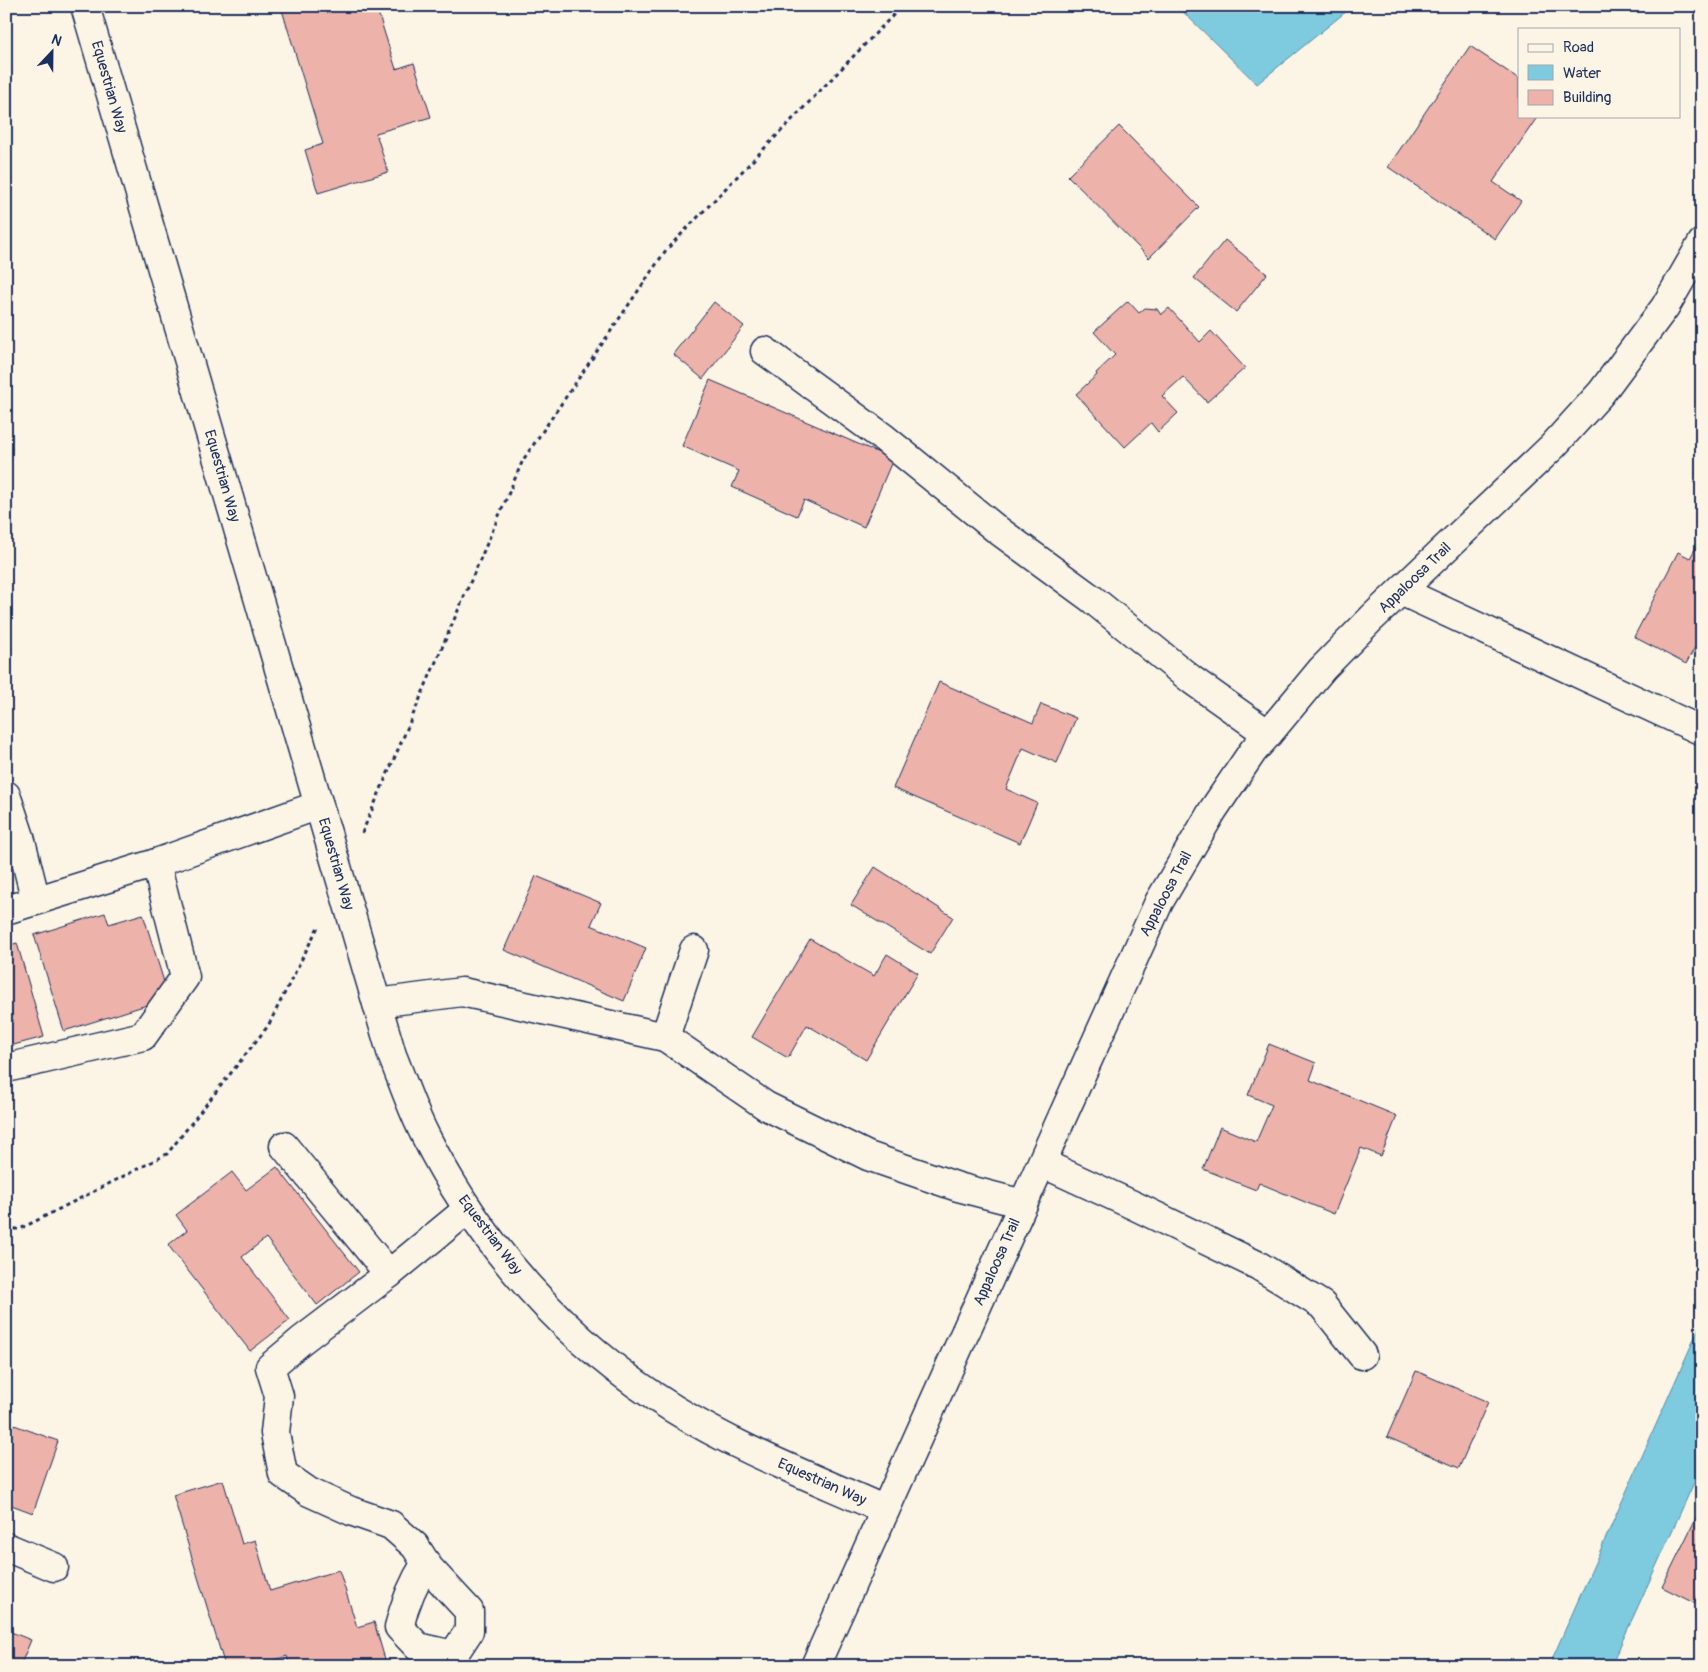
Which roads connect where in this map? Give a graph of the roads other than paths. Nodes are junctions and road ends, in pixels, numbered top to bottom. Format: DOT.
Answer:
graph roads {
  1 [pos="85,6"];
  2 [pos="1702,243"];
  3 [pos="765,351"];
  4 [pos="1401,591"];
  5 [pos="1702,731"];
  6 [pos="1268,734"];
  7 [pos="6,795"];
  8 [pos="319,806"];
  9 [pos="156,863"];
  10 [pos="36,901"];
  11 [pos="6,910"];
  12 [pos="694,950"];
  13 [pos="377,1003"];
  14 [pos="665,1037"];
  15 [pos="6,1068"];
  16 [pos="284,1146"];
  17 [pos="1042,1163"];
  18 [pos="1023,1204"];
  19 [pos="468,1210"];
  20 [pos="389,1274"];
  21 [pos="1362,1355"];
  22 [pos="885,1510"];
  23 [pos="6,1547"];
  24 [pos="426,1562"];
  25 [pos="54,1567"];
  26 [pos="452,1661"];
  27 [pos="815,1666"];
  1 -- 8 [label="street, Equestrian Way"];
  2 -- 4 [label="street, Appaloosa Trail"];
  3 -- 6 [label="street"];
  4 -- 5 [label="street"];
  4 -- 6 [label="street, Appaloosa Trail"];
  6 -- 17 [label="street, Appaloosa Trail"];
  7 -- 10 [label="street"];
  8 -- 9 [label="street"];
  8 -- 13 [label="street, Equestrian Way"];
  9 -- 10 [label="street"];
  9 -- 15 [label="street"];
  10 -- 11 [label="street"];
  12 -- 14 [label="street"];
  13 -- 14 [label="street"];
  13 -- 19 [label="street, Equestrian Way"];
  14 -- 18 [label="street"];
  16 -- 20 [label="street"];
  17 -- 18 [label="street, Appaloosa Trail"];
  17 -- 21 [label="street"];
  18 -- 22 [label="street, Appaloosa Trail"];
  19 -- 20 [label="street"];
  19 -- 22 [label="street, Equestrian Way"];
  20 -- 24 [label="street"];
  22 -- 27 [label="street, Appaloosa Trail"];
  23 -- 25 [label="street"];
  24 -- 26 [label="street"];
  24 -- 26 [label="street"];
}
